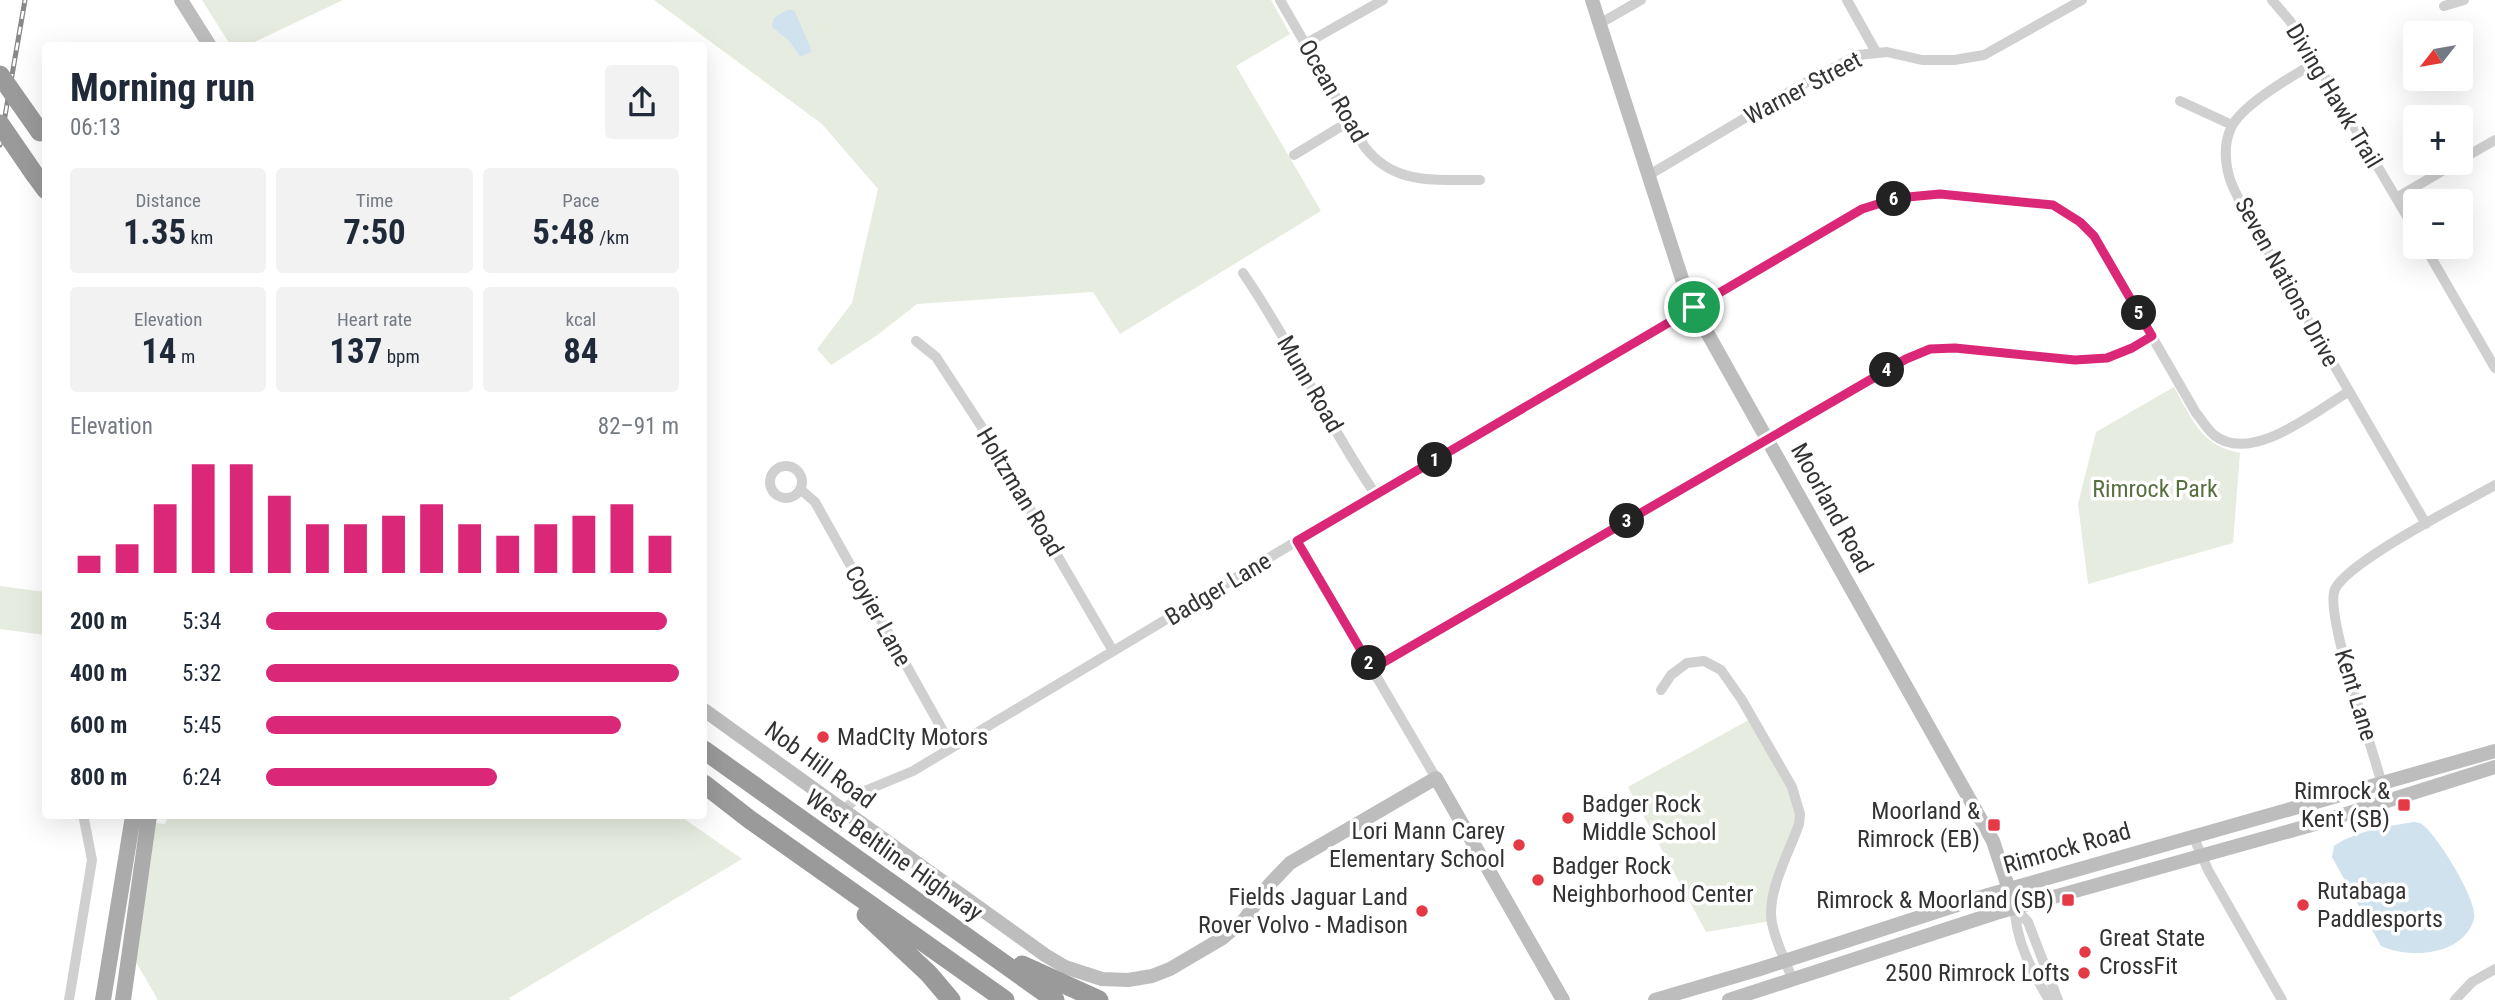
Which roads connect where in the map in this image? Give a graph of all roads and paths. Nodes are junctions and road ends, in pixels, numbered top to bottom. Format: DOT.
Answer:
graph roads {
  1 [pos="181,0"];
  2 [pos="1280,0"];
  3 [pos="1383,0"];
  4 [pos="1592,0"];
  5 [pos="1641,0"];
  6 [pos="1847,0"];
  7 [pos="2082,0"];
  8 [pos="2272,0"];
  9 [pos="2464,0"];
  10 [pos="2444,6"];
  11 [pos="1600,24"];
  12 [pos="207,42"];
  13 [pos="1305,44"];
  14 [pos="1876,52"];
  15 [pos="2316,62"];
  16 [pos="0,75"];
  17 [pos="2180,101"];
  18 [pos="1350,121"];
  19 [pos="0,124"];
  20 [pos="2232,125"];
  21 [pos="42,134"];
  22 [pos="2495,141"];
  23 [pos="2473,153"];
  24 [pos="1294,155"];
  25 [pos="1649,175"];
  26 [pos="2436,175"];
  27 [pos="1480,180"];
  28 [pos="40,182"];
  29 [pos="2396,198"];
  30 [pos="2403,210"];
  31 [pos="2431,259"];
  32 [pos="1243,272"];
  33 [pos="1694,307"];
  34 [pos="2152,336"];
  35 [pos="916,341"];
  36 [pos="2495,368"];
  37 [pos="2348,391"];
  38 [pos="1768,438"];
  39 [pos="2495,485"];
  40 [pos="800,489"];
  41 [pos="1376,495"];
  42 [pos="2426,524"];
  43 [pos="1297,541"];
  44 [pos="1113,651"];
  45 [pos="1372,669"];
  46 [pos="1661,690"];
  47 [pos="707,712"];
  48 [pos="952,747"];
  49 [pos="2495,751"];
  50 [pos="707,752"];
  51 [pos="2495,767"];
  52 [pos="1436,778"];
  53 [pos="2383,781"];
  54 [pos="707,786"];
  55 [pos="2386,800"];
  56 [pos="843,810"];
  57 [pos="84,819"];
  58 [pos="133,819"];
  59 [pos="149,819"];
  60 [pos="749,819"];
  61 [pos="2193,836"];
  62 [pos="2200,855"];
  63 [pos="2008,889"];
  64 [pos="2015,908"];
  65 [pos="968,938"];
  66 [pos="1785,961"];
  67 [pos="2495,969"];
  68 [pos="1793,980"];
  69 [pos="69,1000"];
  70 [pos="103,1000"];
  71 [pos="123,1000"];
  72 [pos="951,1000"];
  73 [pos="1005,1000"];
  74 [pos="1055,1000"];
  75 [pos="1099,1000"];
  76 [pos="1563,1000"];
  77 [pos="1655,1000"];
  78 [pos="1729,1000"];
  79 [pos="2049,1000"];
  80 [pos="2058,1000"];
  81 [pos="2282,1000"];
  82 [pos="2455,1000"];
  1 -- 12 [label="street"];
  2 -- 13 [label="street, Ocean Road"];
  3 -- 13 [label="street"];
  4 -- 11 [label="street, Moorland Road"];
  5 -- 11 [label="street"];
  6 -- 14 [label="street"];
  7 -- 14 [label="street, Warner Street"];
  8 -- 15 [label="street, Diving Hawk Trail"];
  9 -- 10 [label="street"];
  11 -- 25 [label="street, Moorland Road"];
  13 -- 18 [label="street, Ocean Road"];
  14 -- 25 [label="street, Warner Street"];
  15 -- 20 [label="street"];
  15 -- 29 [label="street, Diving Hawk Trail"];
  16 -- 21 [label="highway, bridge"];
  17 -- 20 [label="street"];
  18 -- 24 [label="street"];
  18 -- 27 [label="street, Ocean Road"];
  19 -- 28 [label="highway, bridge"];
  20 -- 37 [label="street, Seven Nations Drive"];
  22 -- 23 [label="street"];
  25 -- 33 [label="street, Moorland Road"];
  26 -- 29 [label="street"];
  29 -- 30 [label="street, Diving Hawk Trail"];
  31 -- 36 [label="street"];
  32 -- 41 [label="street, Munn Road"];
  33 -- 34 [label="street, Badger Lane"];
  33 -- 38 [label="street, Moorland Road"];
  33 -- 41 [label="street, Badger Lane"];
  34 -- 37 [label="street, Badger Lane"];
  34 -- 38 [label="street"];
  35 -- 44 [label="street, Holtzman Road"];
  37 -- 42 [label="street, Seven Nations Drive"];
  38 -- 45 [label="street"];
  38 -- 63 [label="street, Moorland Road"];
  39 -- 42 [label="street"];
  40 -- 48 [label="street, Coyier Lane"];
  41 -- 43 [label="street, Badger Lane"];
  42 -- 53 [label="street, Kent Lane"];
  43 -- 44 [label="street, Badger Lane"];
  43 -- 45 [label="street"];
  44 -- 48 [label="street, Badger Lane"];
  45 -- 52 [label="street"];
  46 -- 66 [label="street"];
  47 -- 56 [label="street, Nob Hill Road"];
  48 -- 56 [label="street, Badger Lane"];
  49 -- 53 [label="street, Rimrock Road"];
  50 -- 65 [label="highway, West Beltline Highway"];
  51 -- 55 [label="street, Rimrock Road"];
  52 -- 56 [label="street, Nob Hill Road"];
  52 -- 76 [label="street"];
  53 -- 55 [label="street, Kent Lane"];
  53 -- 61 [label="street, Rimrock Road"];
  54 -- 60 [label="highway"];
  55 -- 62 [label="street, Rimrock Road"];
  57 -- 69 [label="street"];
  58 -- 70 [label="main road"];
  59 -- 71 [label="main road"];
  60 -- 72 [label="highway"];
  60 -- 73 [label="highway"];
  61 -- 62 [label="street"];
  61 -- 63 [label="street, Rimrock Road"];
  62 -- 64 [label="street, Rimrock Road"];
  62 -- 81 [label="street"];
  63 -- 64 [label="street, Moorland Road"];
  63 -- 66 [label="street, Rimrock Road"];
  64 -- 68 [label="street, Rimrock Road"];
  64 -- 79 [label="street"];
  64 -- 80 [label="street"];
  65 -- 74 [label="highway, West Beltline Highway"];
  65 -- 75 [label="highway"];
  66 -- 68 [label="street"];
  66 -- 77 [label="street, Rimrock Road"];
  67 -- 82 [label="street"];
  68 -- 78 [label="street, Rimrock Road"];
}
